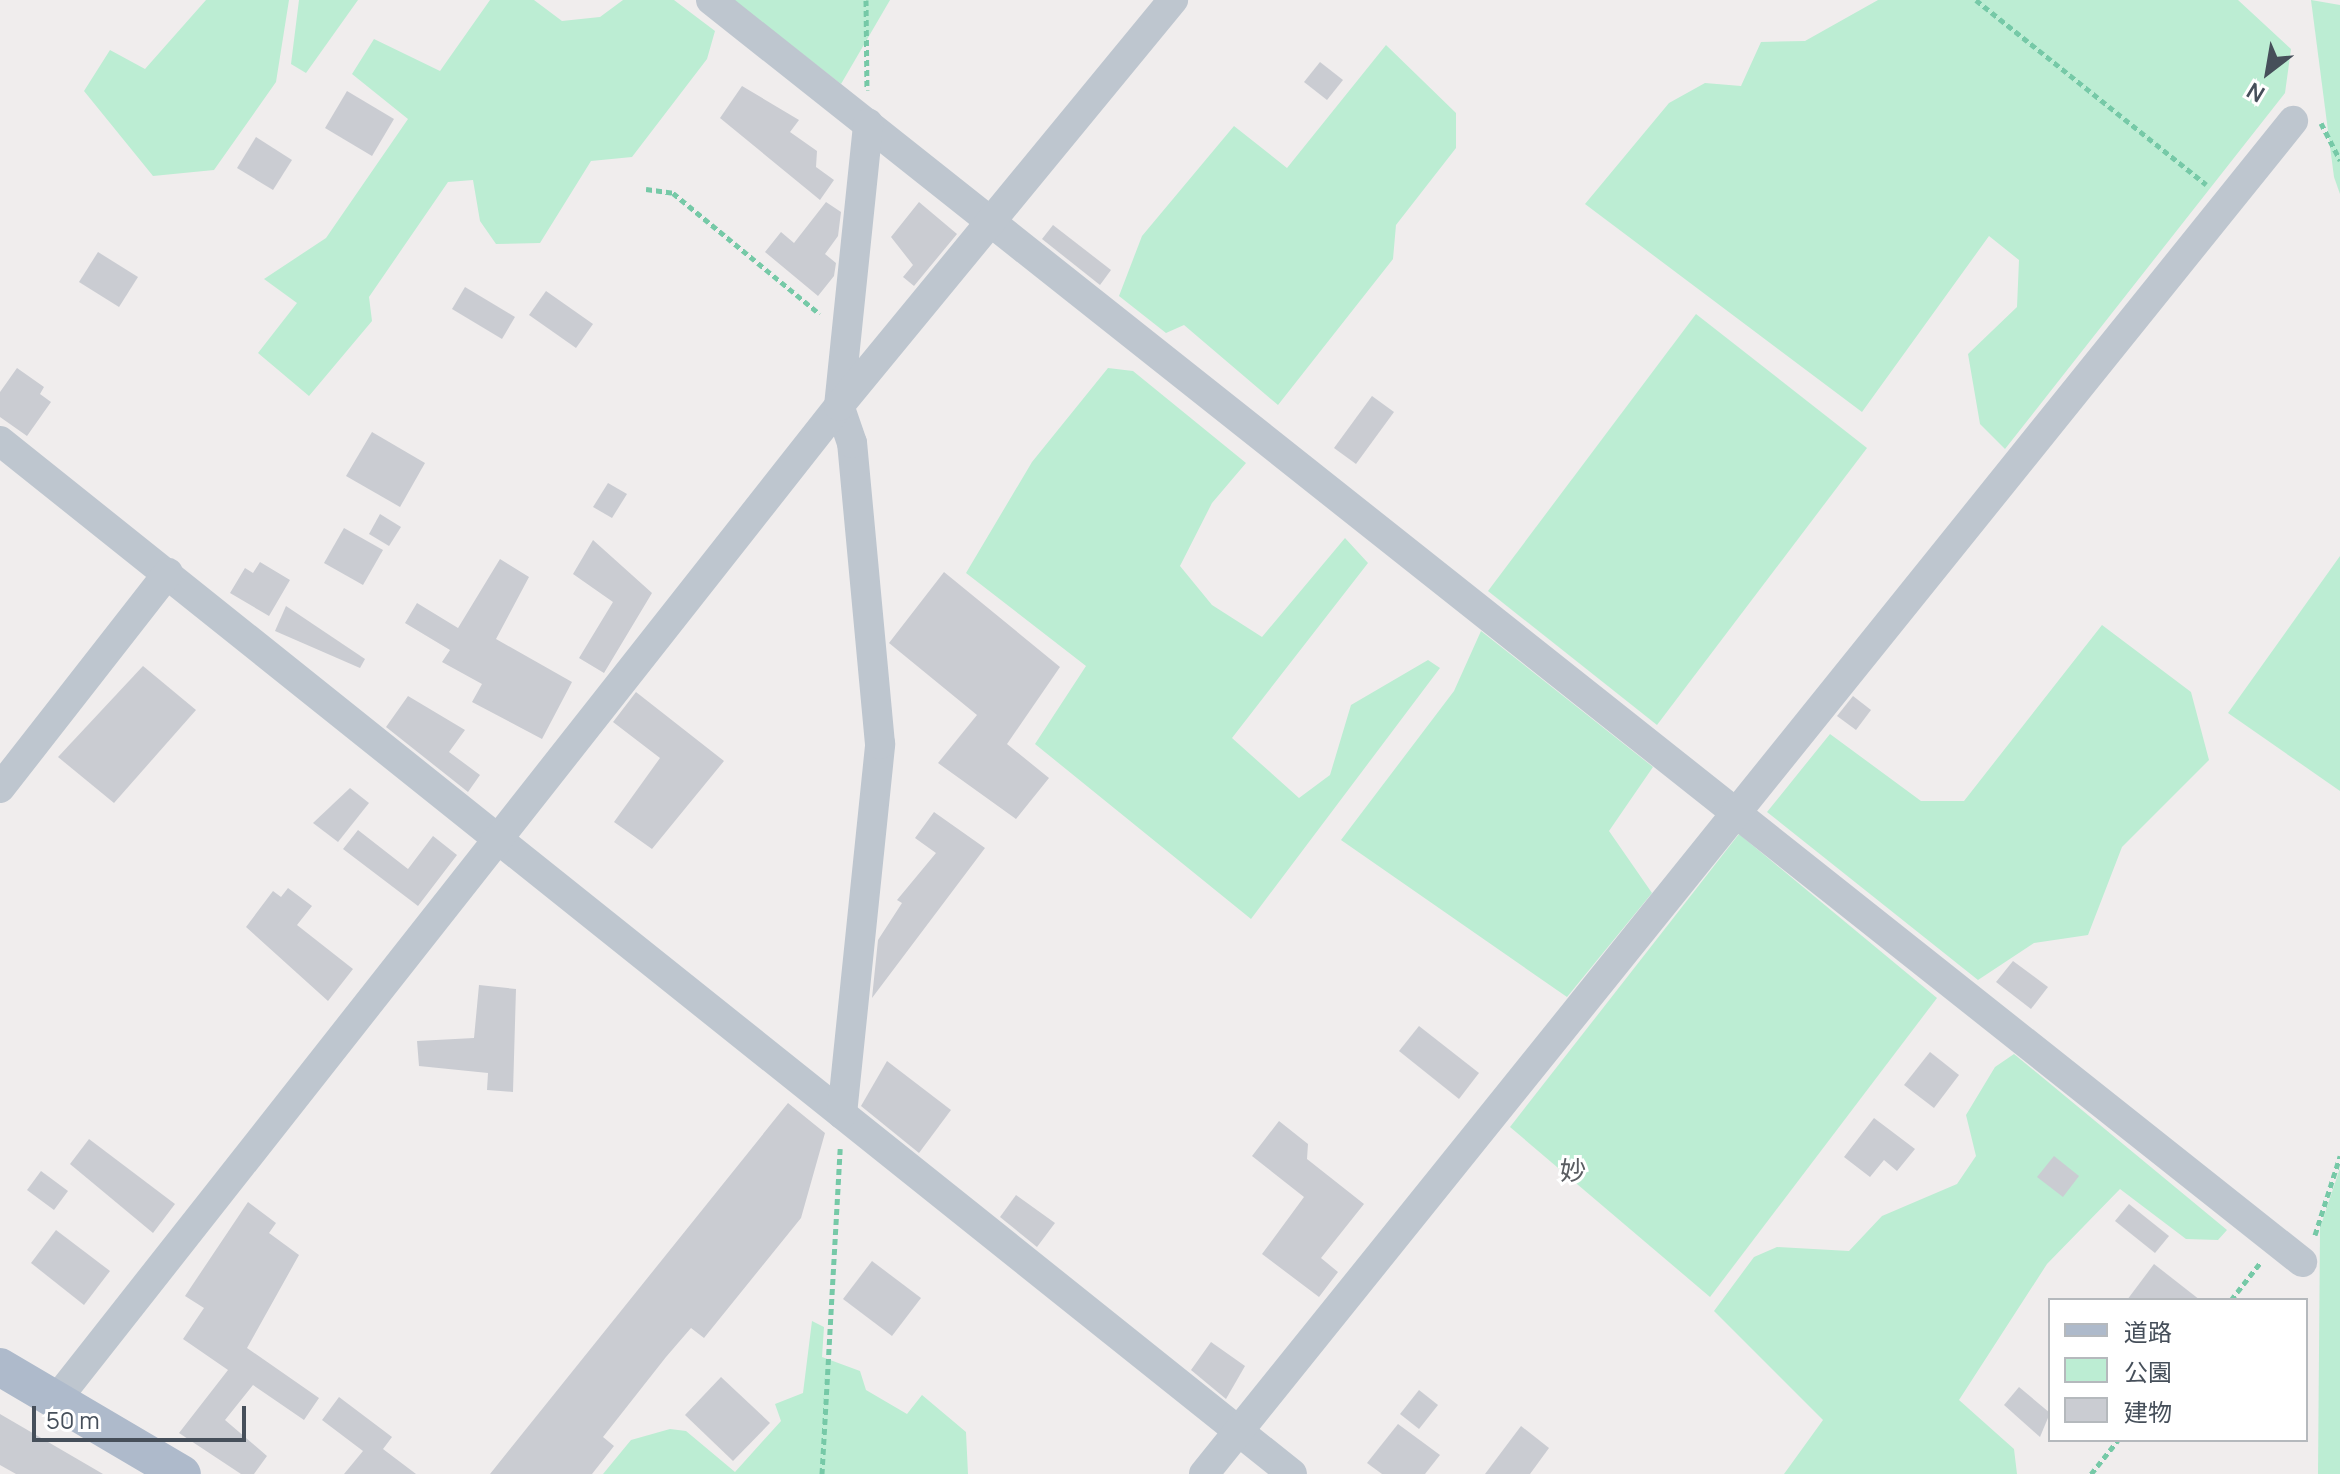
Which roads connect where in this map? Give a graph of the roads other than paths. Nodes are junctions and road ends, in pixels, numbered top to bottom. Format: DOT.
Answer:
graph roads {
  1 [pos="711,0"];
  2 [pos="1173,0"];
  3 [pos="2293,121"];
  4 [pos="868,123"];
  5 [pos="993,224"];
  6 [pos="839,406"];
  7 [pos="0,441"];
  8 [pos="168,573"];
  9 [pos="0,788"];
  10 [pos="1736,812"];
  11 [pos="497,838"];
  12 [pos="842,1114"];
  13 [pos="2302,1262"];
  14 [pos="0,1367"];
  15 [pos="56,1400"];
  16 [pos="1240,1430"];
  17 [pos="182,1474"];
  18 [pos="1204,1474"];
  19 [pos="1292,1474"];
  1 -- 4 [label="street"];
  2 -- 5 [label="street"];
  3 -- 10 [label="street"];
  4 -- 5 [label="street"];
  4 -- 6 [label="street"];
  5 -- 6 [label="street"];
  5 -- 10 [label="street"];
  6 -- 11 [label="street"];
  6 -- 12 [label="street"];
  7 -- 8 [label="street"];
  8 -- 9 [label="street"];
  8 -- 11 [label="street"];
  10 -- 13 [label="street"];
  10 -- 16 [label="street"];
  11 -- 12 [label="street"];
  11 -- 15 [label="street"];
  12 -- 16 [label="street"];
  14 -- 15 [label="main road"];
  15 -- 17 [label="main road"];
  16 -- 18 [label="street"];
  16 -- 19 [label="street"];
}
